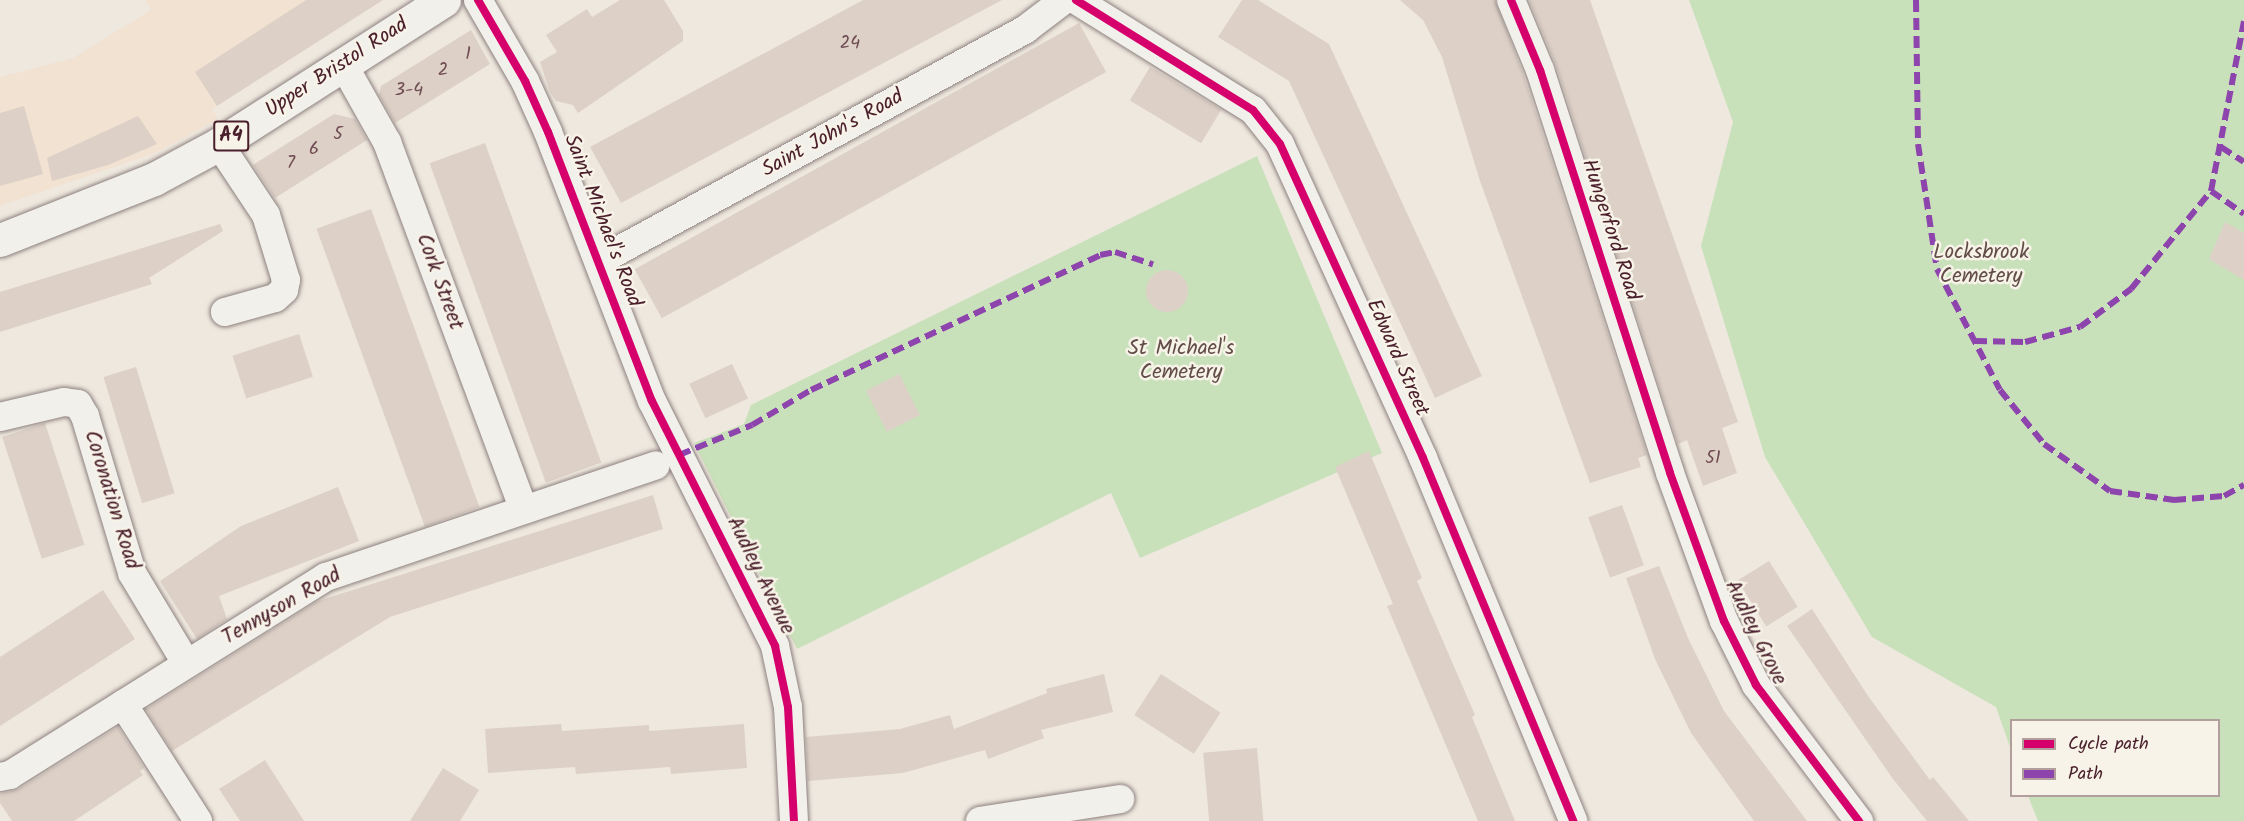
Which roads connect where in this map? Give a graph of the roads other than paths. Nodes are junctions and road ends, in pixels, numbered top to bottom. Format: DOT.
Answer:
graph roads {
  1 [pos="444,0"];
  2 [pos="478,0"];
  3 [pos="1064,0"];
  4 [pos="1076,0"];
  5 [pos="1511,0"];
  6 [pos="343,64"];
  7 [pos="219,144"];
  8 [pos="0,240"];
  9 [pos="599,261"];
  10 [pos="225,312"];
  11 [pos="0,417"];
  12 [pos="669,463"];
  13 [pos="1670,473"];
  14 [pos="523,507"];
  15 [pos="186,663"];
  16 [pos="123,704"];
  17 [pos="0,777"];
  18 [pos="1120,799"];
  19 [pos="198,821"];
  20 [pos="794,821"];
  21 [pos="980,821"];
  22 [pos="1573,821"];
  23 [pos="1859,821"];
  1 -- 6 [label="main road, Upper Bristol Road / A4"];
  2 -- 9 [label="street, Saint Michael's Road"];
  3 -- 9 [label="street, Saint John's Road"];
  4 -- 22 [label="street, Edward Street"];
  5 -- 13 [label="street, Hungerford Road"];
  6 -- 7 [label="main road, Upper Bristol Road / A4"];
  6 -- 14 [label="street, Cork Street"];
  7 -- 8 [label="main road, Upper Bristol Road / A4"];
  7 -- 10 [label="street"];
  9 -- 12 [label="street, Saint Michael's Road"];
  11 -- 15 [label="street, Coronation Road"];
  12 -- 14 [label="street, Tennyson Road"];
  12 -- 20 [label="street, Audley Avenue"];
  13 -- 23 [label="street, Audley Grove"];
  14 -- 15 [label="street, Tennyson Road"];
  15 -- 16 [label="street, Tennyson Road"];
  16 -- 17 [label="street, Tennyson Road"];
  16 -- 19 [label="street"];
  18 -- 21 [label="street"];
}
